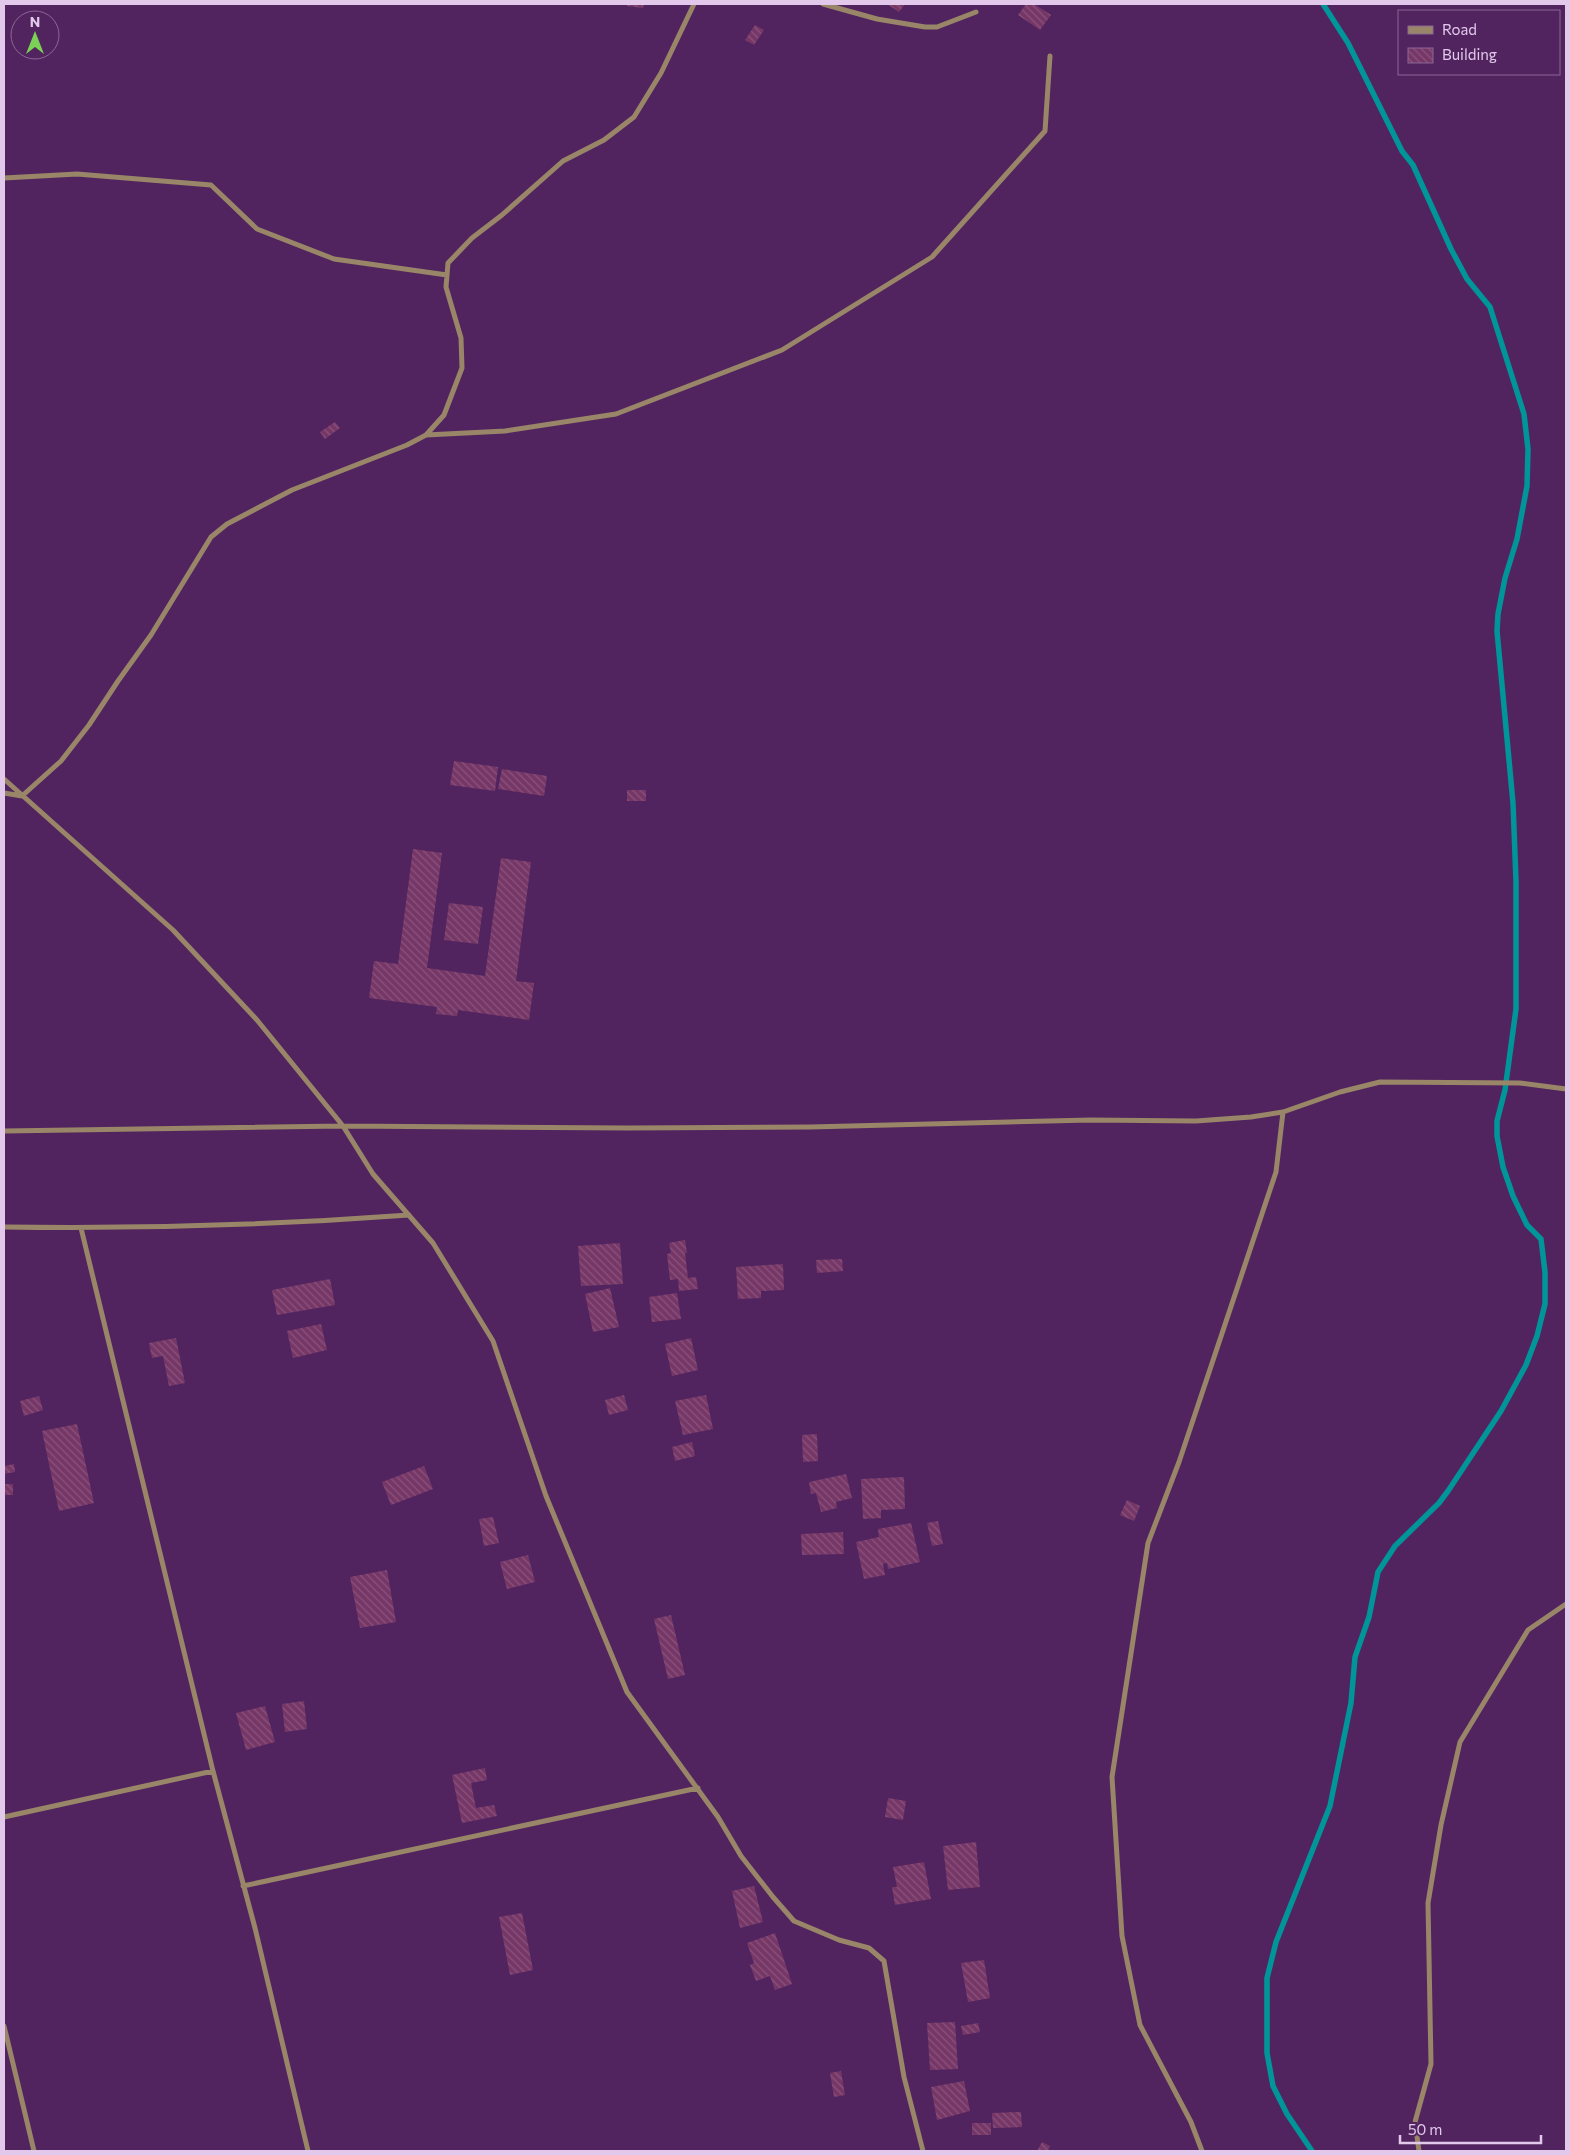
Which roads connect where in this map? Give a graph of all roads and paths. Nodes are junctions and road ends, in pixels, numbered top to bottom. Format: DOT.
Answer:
graph roads {
  1 [pos="694,4"];
  2 [pos="823,4"];
  3 [pos="976,12"];
  4 [pos="1050,56"];
  5 [pos="4,178"];
  6 [pos="447,275"];
  7 [pos="426,435"];
  8 [pos="4,780"];
  9 [pos="4,793"];
  10 [pos="22,796"];
  11 [pos="1566,1089"];
  12 [pos="1283,1112"];
  13 [pos="343,1126"];
  14 [pos="4,1131"];
  15 [pos="409,1215"];
  16 [pos="4,1227"];
  17 [pos="81,1228"];
  18 [pos="1566,1604"];
  19 [pos="213,1771"];
  20 [pos="698,1788"];
  21 [pos="4,1817"];
  22 [pos="243,1886"];
  23 [pos="4,2026"];
  24 [pos="32,2150"];
  25 [pos="308,2151"];
  26 [pos="923,2151"];
  27 [pos="1202,2151"];
  28 [pos="1419,2151"];
  1 -- 6 [label="street"];
  2 -- 3 [label="street"];
  4 -- 7 [label="street"];
  5 -- 6 [label="street"];
  6 -- 7 [label="street"];
  7 -- 10 [label="street"];
  8 -- 10 [label="street"];
  9 -- 10 [label="street"];
  10 -- 13 [label="street"];
  11 -- 12 [label="street"];
  12 -- 13 [label="street"];
  12 -- 27 [label="street"];
  13 -- 14 [label="street"];
  13 -- 15 [label="street"];
  15 -- 17 [label="street"];
  15 -- 20 [label="street"];
  16 -- 17 [label="street"];
  17 -- 19 [label="street"];
  18 -- 28 [label="street"];
  19 -- 21 [label="street"];
  19 -- 22 [label="street"];
  20 -- 22 [label="street"];
  20 -- 26 [label="street"];
  22 -- 25 [label="street"];
  23 -- 24 [label="street"];
}
